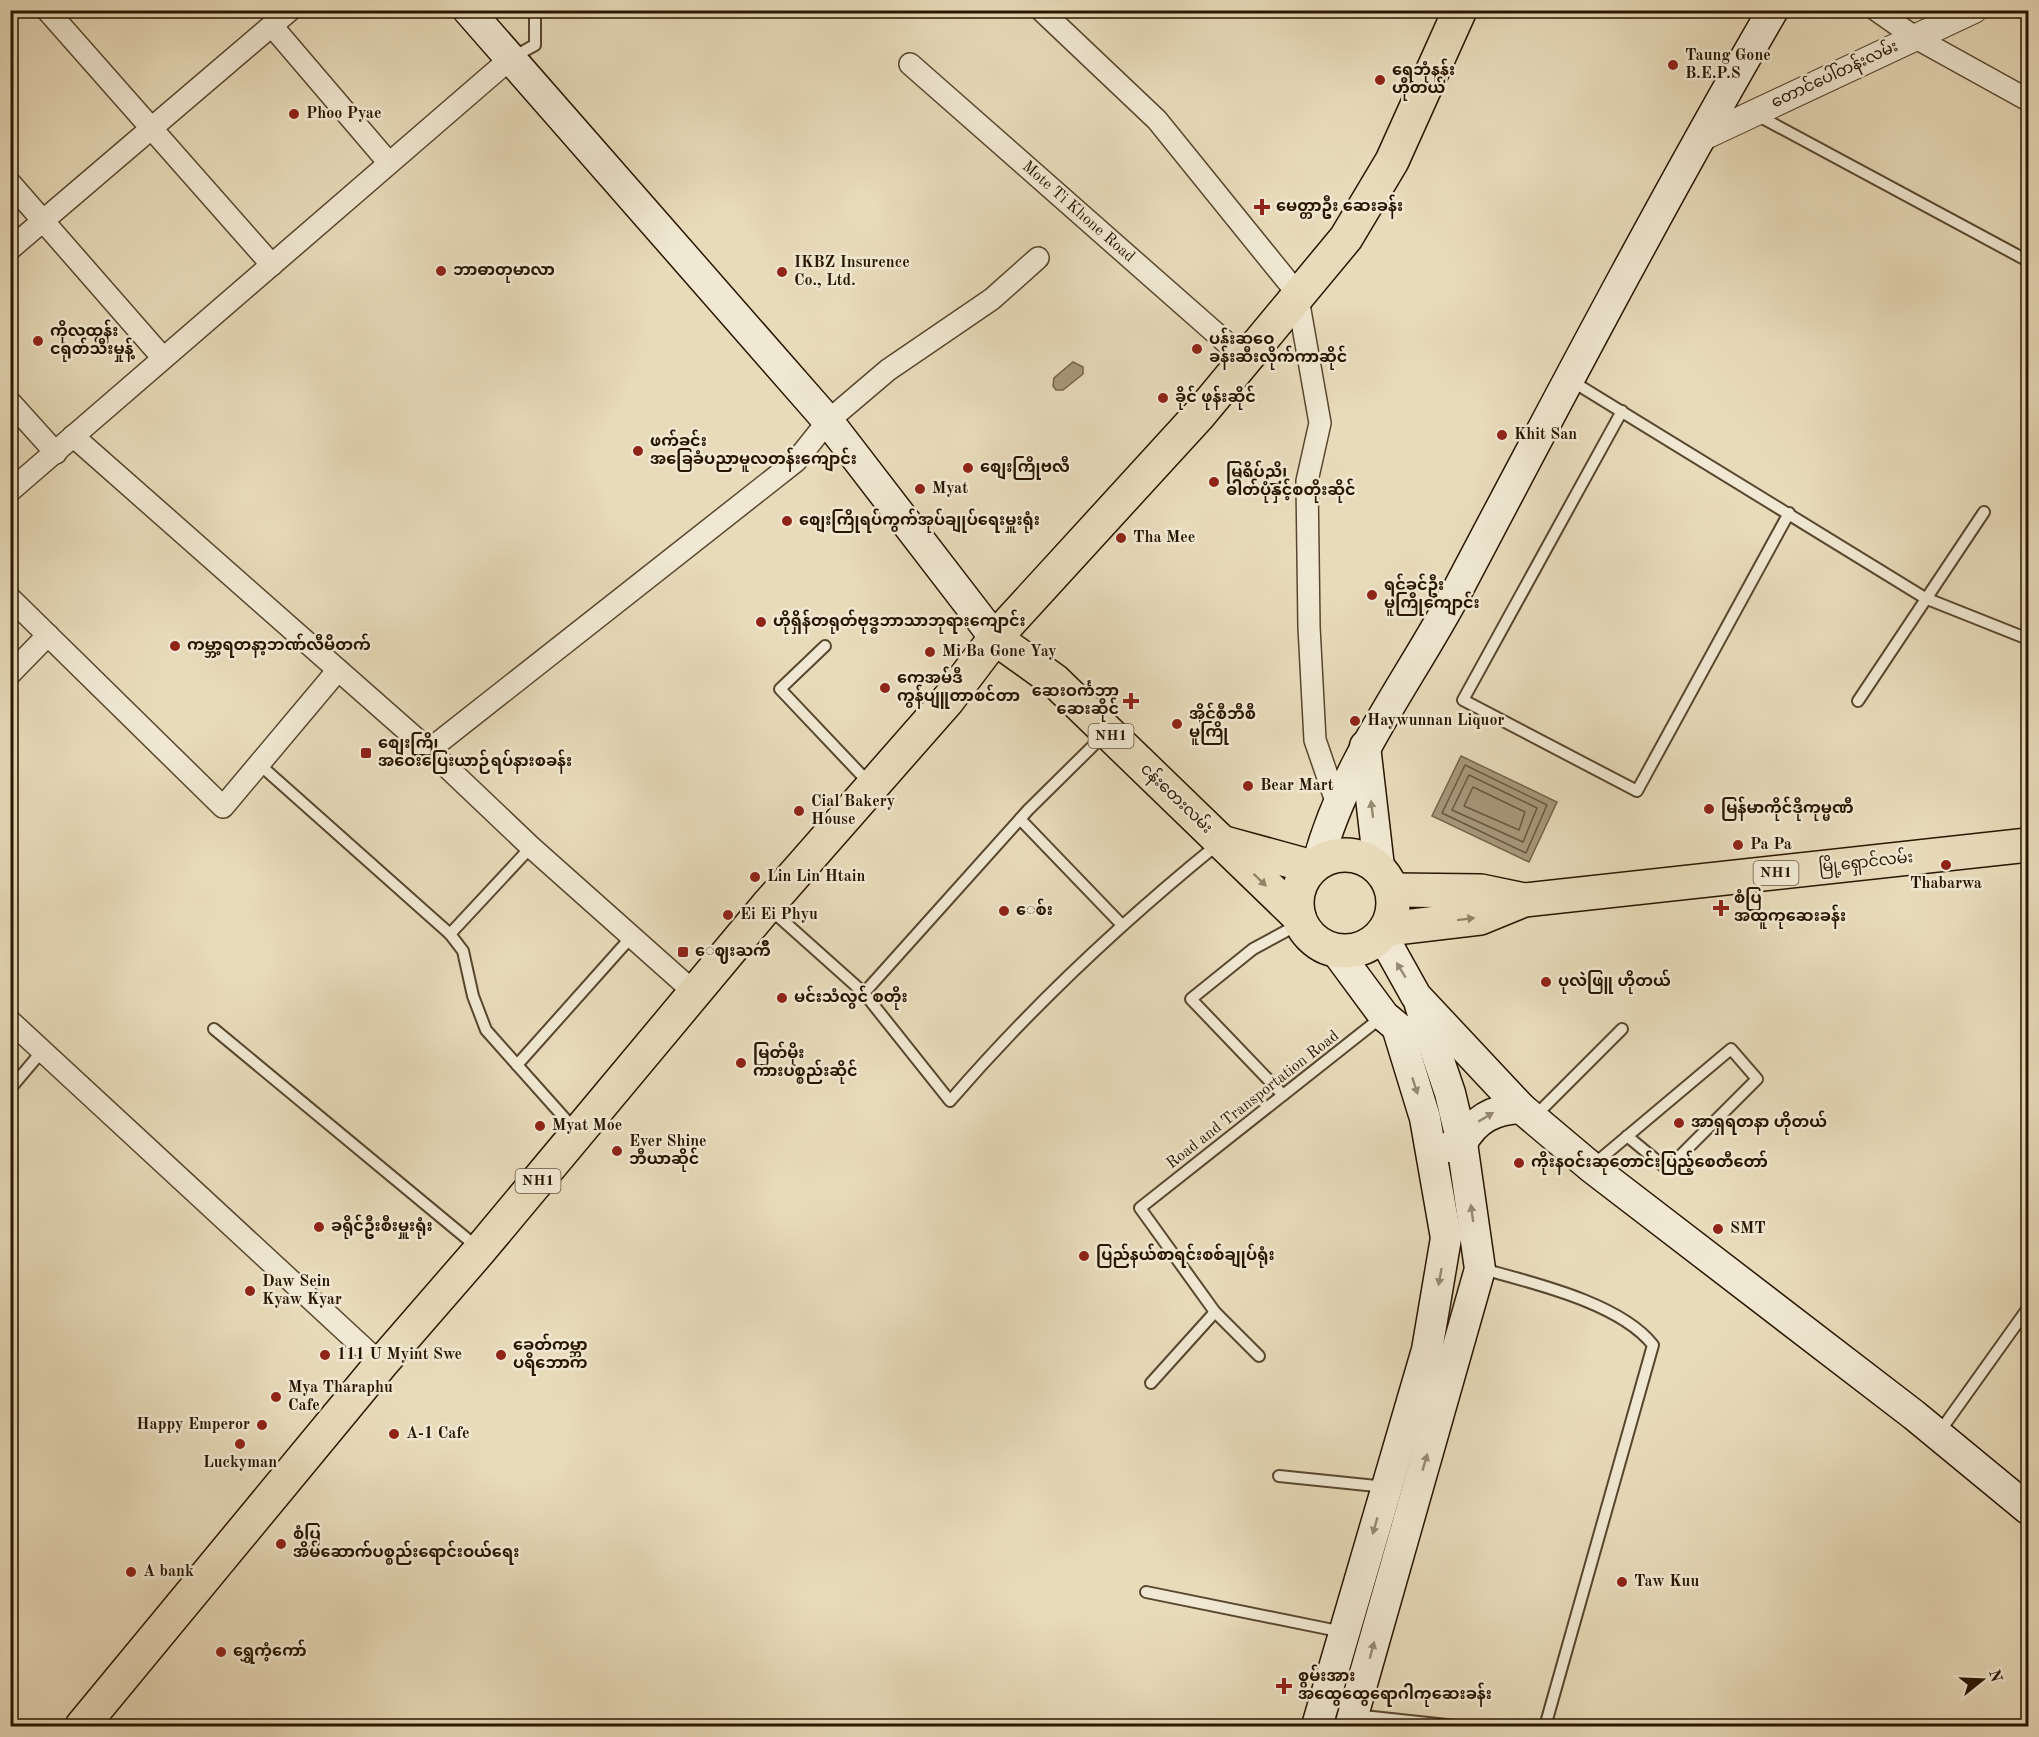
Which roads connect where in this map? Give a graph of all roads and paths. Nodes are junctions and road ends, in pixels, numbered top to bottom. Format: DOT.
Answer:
graph roads {
  1 [pos="47,10"];
  2 [pos="290,10"];
  3 [pos="468,10"];
  4 [pos="535,10"];
  5 [pos="1041,10"];
  6 [pos="1460,10"];
  7 [pos="1773,10"];
  8 [pos="1876,10"];
  9 [pos="1974,10"];
  10 [pos="272,26"];
  11 [pos="1916,38"];
  12 [pos="510,59"];
  13 [pos="910,64"];
  14 [pos="2028,100"];
  15 [pos="1752,112"];
  16 [pos="152,130"];
  17 [pos="1697,140"];
  18 [pos="389,164"];
  19 [pos="10,183"];
  20 [pos="43,220"];
  21 [pos="10,249"];
  22 [pos="1038,258"];
  23 [pos="2028,261"];
  24 [pos="272,265"];
  25 [pos="1297,293"];
  26 [pos="163,358"];
  27 [pos="1245,358"];
  28 [pos="1569,380"];
  29 [pos="10,402"];
  30 [pos="1622,411"];
  31 [pos="828,421"];
  32 [pos="73,436"];
  33 [pos="56,453"];
  34 [pos="10,491"];
  35 [pos="1984,512"];
  36 [pos="1789,513"];
  37 [pos="10,598"];
  38 [pos="1925,598"];
  39 [pos="48,635"];
  40 [pos="995,638"];
  41 [pos="2028,639"];
  42 [pos="825,646"];
  43 [pos="338,670"];
  44 [pos="10,674"];
  45 [pos="1858,701"];
  46 [pos="1107,732"];
  47 [pos="1365,746"];
  48 [pos="429,750"];
  49 [pos="259,764"];
  50 [pos="872,787"];
  51 [pos="1336,804"];
  52 [pos="1020,819"];
  53 [pos="1220,842"];
  54 [pos="2028,845"];
  55 [pos="531,846"];
  56 [pos="1315,865"];
  57 [pos="1386,878"];
  58 [pos="1524,900"];
  59 [pos="767,906"];
  60 [pos="1300,920"];
  61 [pos="1122,925"];
  62 [pos="1384,932"];
  63 [pos="450,934"];
  64 [pos="633,935"];
  65 [pos="1336,951"];
  66 [pos="695,993"];
  67 [pos="864,993"];
  68 [pos="1416,996"];
  69 [pos="10,1021"];
  70 [pos="1391,1023"];
  71 [pos="214,1029"];
  72 [pos="1622,1029"];
  73 [pos="43,1050"];
  74 [pos="1437,1056"];
  75 [pos="517,1065"];
  76 [pos="10,1089"];
  77 [pos="1283,1095"];
  78 [pos="1520,1106"];
  79 [pos="579,1134"];
  80 [pos="1627,1136"];
  81 [pos="1462,1143"];
  82 [pos="1432,1152"];
  83 [pos="1591,1167"];
  84 [pos="480,1250"];
  85 [pos="1480,1269"];
  86 [pos="2028,1308"];
  87 [pos="1215,1312"];
  88 [pos="1259,1356"];
  89 [pos="381,1364"];
  90 [pos="1151,1383"];
  91 [pos="1937,1435"];
  92 [pos="1279,1476"];
  93 [pos="1387,1487"];
  94 [pos="2028,1509"];
  95 [pos="1146,1592"];
  96 [pos="1344,1632"];
  97 [pos="1352,1721"];
  98 [pos="82,1726"];
  99 [pos="1317,1726"];
  100 [pos="1456,1726"];
  101 [pos="1542,1726"];
  1 -- 16 [label="street"];
  2 -- 10 [label="street"];
  3 -- 12 [label="main road"];
  4 -- 12 [label="lane"];
  5 -- 25 [label="street"];
  6 -- 25 [label="main road"];
  7 -- 17 [label="main road"];
  8 -- 11 [label="street"];
  9 -- 11 [label="street, တောင်ပေါ်တန်းလမ်း"];
  10 -- 16 [label="street"];
  10 -- 18 [label="street"];
  11 -- 14 [label="street"];
  11 -- 15 [label="street, တောင်ပေါ်တန်းလမ်း"];
  12 -- 18 [label="street"];
  12 -- 31 [label="main road"];
  13 -- 27 [label="street, Mote Ti Khone Road"];
  15 -- 17 [label="street, တောင်ပေါ်တန်းလမ်း"];
  15 -- 23 [label="lane"];
  16 -- 20 [label="street"];
  16 -- 24 [label="street"];
  17 -- 28 [label="main road"];
  18 -- 24 [label="street"];
  19 -- 20 [label="street"];
  20 -- 21 [label="street"];
  20 -- 26 [label="street"];
  22 -- 31 [label="street"];
  24 -- 26 [label="street"];
  25 -- 27 [label="main road"];
  25 -- 51 [label="street"];
  26 -- 32 [label="street"];
  27 -- 40 [label="main road"];
  28 -- 30 [label="lane"];
  28 -- 47 [label="main road"];
  29 -- 33 [label="street"];
  30 -- 36 [label="lane"];
  30 -- 36 [label="lane"];
  31 -- 40 [label="main road"];
  31 -- 48 [label="street"];
  32 -- 33 [label="street"];
  32 -- 43 [label="street"];
  33 -- 34 [label="street"];
  35 -- 38 [label="lane"];
  36 -- 38 [label="lane"];
  37 -- 39 [label="street"];
  38 -- 41 [label="lane"];
  38 -- 45 [label="lane"];
  39 -- 44 [label="street"];
  39 -- 49 [label="street"];
  40 -- 46 [label="main road, ငန်းတေးလမ်း / NH1"];
  40 -- 50 [label="main road, NH1"];
  42 -- 50 [label="lane"];
  43 -- 48 [label="street"];
  43 -- 49 [label="street"];
  46 -- 52 [label="lane"];
  46 -- 53 [label="main road, ငန်းတေးလမ်း / NH1"];
  47 -- 51 [label="main road"];
  57 -- 47 [label="main road, one-way"];
  48 -- 55 [label="street"];
  49 -- 63 [label="lane"];
  50 -- 59 [label="main road, NH1"];
  51 -- 56 [label="main road"];
  52 -- 61 [label="lane"];
  52 -- 67 [label="lane"];
  53 -- 56 [label="main road, ငန်းတေးလမ်း / NH1"];
  53 -- 60 [label="main road, ငန်းတေးလမ်း / NH1, one-way"];
  53 -- 61 [label="lane"];
  54 -- 58 [label="main road, မြို့ရှောင်လမ်း / NH1"];
  55 -- 63 [label="lane"];
  55 -- 64 [label="street"];
  56 -- 57 [label="main road, NH1"];
  56 -- 60 [label="main road"];
  57 -- 58 [label="main road, မြို့ရှောင်လမ်း / NH1"];
  57 -- 62 [label="main road"];
  62 -- 58 [label="main road, မြို့ရှောင်လမ်း / NH1, one-way"];
  59 -- 66 [label="main road, NH1"];
  59 -- 67 [label="lane"];
  60 -- 65 [label="main road, NH1"];
  60 -- 77 [label="lane"];
  61 -- 67 [label="lane"];
  62 -- 65 [label="main road, NH1"];
  68 -- 62 [label="main road, one-way"];
  63 -- 75 [label="lane"];
  64 -- 66 [label="street"];
  64 -- 75 [label="lane"];
  65 -- 70 [label="main road"];
  66 -- 79 [label="main road, NH1"];
  68 -- 74 [label="main road"];
  68 -- 78 [label="main road"];
  69 -- 73 [label="street"];
  70 -- 74 [label="main road"];
  70 -- 77 [label="lane, Road and Transportation Road"];
  70 -- 82 [label="main road, one-way"];
  71 -- 84 [label="lane"];
  72 -- 78 [label="lane"];
  73 -- 76 [label="lane"];
  73 -- 89 [label="street"];
  74 -- 78 [label="main road"];
  74 -- 81 [label="main road"];
  75 -- 79 [label="lane"];
  77 -- 87 [label="lane, Road and Transportation Road"];
  81 -- 78 [label="main road, one-way"];
  78 -- 83 [label="main road"];
  79 -- 84 [label="main road, NH1"];
  80 -- 80 [label="lane"];
  80 -- 83 [label="lane"];
  81 -- 82 [label="main road"];
  85 -- 81 [label="main road, one-way"];
  82 -- 93 [label="main road, one-way"];
  83 -- 91 [label="main road"];
  84 -- 89 [label="main road, NH1"];
  97 -- 85 [label="main road, one-way"];
  85 -- 101 [label="lane"];
  86 -- 91 [label="lane"];
  87 -- 88 [label="lane"];
  87 -- 90 [label="lane"];
  89 -- 98 [label="main road, NH1"];
  91 -- 94 [label="main road"];
  92 -- 93 [label="lane"];
  93 -- 96 [label="main road, one-way"];
  95 -- 96 [label="lane"];
  96 -- 99 [label="main road"];
  97 -- 100 [label="lane"];
}
